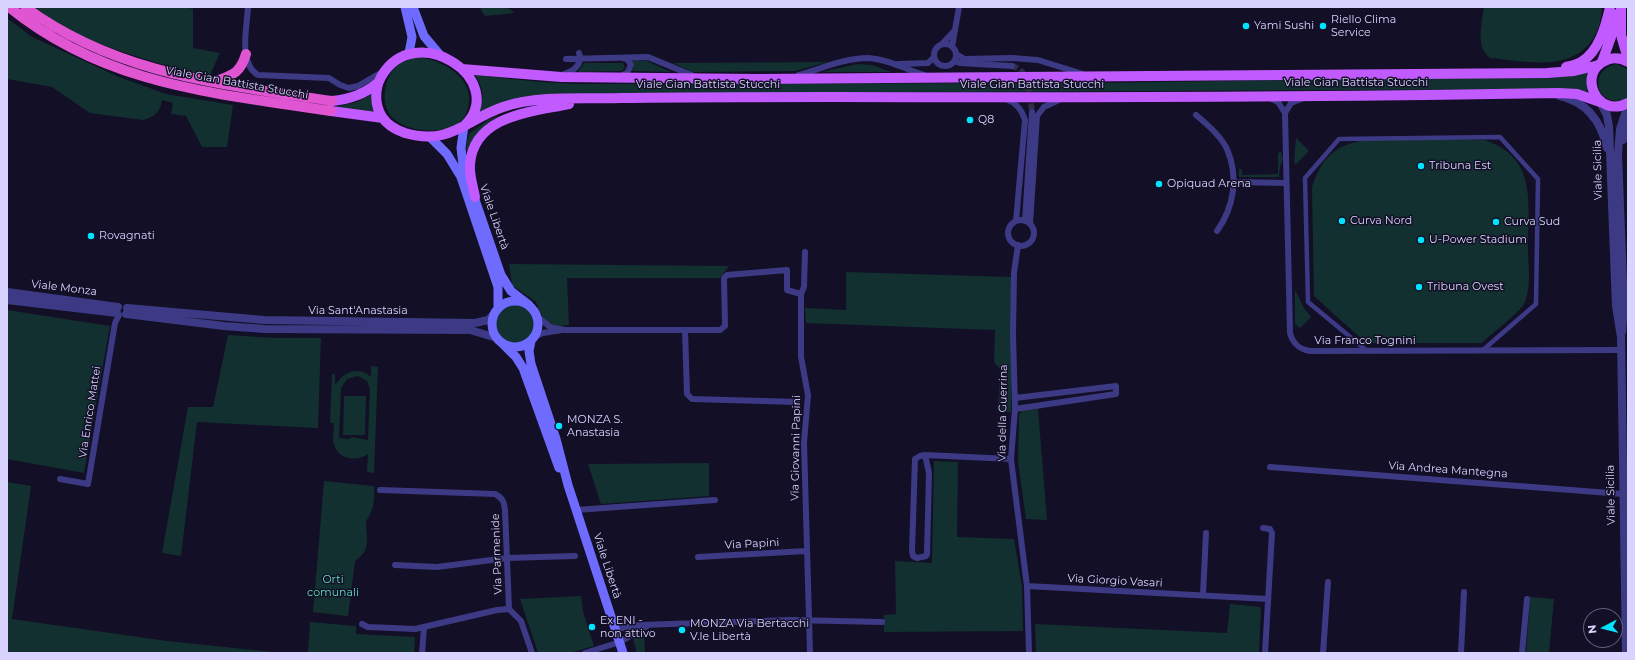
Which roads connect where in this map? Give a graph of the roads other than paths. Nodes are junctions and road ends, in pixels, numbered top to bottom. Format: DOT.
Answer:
graph roads {
  1 [pos="9,7"];
  2 [pos="25,7"];
  3 [pos="248,7"];
  4 [pos="405,7"];
  5 [pos="413,7"];
  6 [pos="959,7"];
  7 [pos="1611,7"];
  8 [pos="1622,7"];
  9 [pos="955,30"];
  10 [pos="1628,30"];
  11 [pos="942,44"];
  12 [pos="952,47"];
  13 [pos="409,53"];
  14 [pos="595,53"];
  15 [pos="246,54"];
  16 [pos="440,55"];
  17 [pos="580,56"];
  18 [pos="622,57"];
  19 [pos="934,57"];
  20 [pos="603,58"];
  21 [pos="955,58"];
  22 [pos="566,59"];
  23 [pos="1628,61"];
  24 [pos="1600,63"];
  25 [pos="896,64"];
  26 [pos="1012,66"];
  27 [pos="387,69"];
  28 [pos="462,69"];
  29 [pos="1547,73"];
  30 [pos="554,76"];
  31 [pos="1090,76"];
  32 [pos="616,78"];
  33 [pos="699,78"];
  34 [pos="932,78"];
  35 [pos="786,79"];
  36 [pos="212,82"];
  37 [pos="378,83"];
  38 [pos="1546,93"];
  39 [pos="1264,95"];
  40 [pos="1307,95"];
  41 [pos="999,97"];
  42 [pos="1069,97"];
  43 [pos="597,98"];
  44 [pos="332,101"];
  45 [pos="1601,102"];
  46 [pos="1628,104"];
  47 [pos="331,111"];
  48 [pos="1032,112"];
  49 [pos="1285,113"];
  50 [pos="1196,115"];
  51 [pos="383,118"];
  52 [pos="1628,124"];
  53 [pos="464,126"];
  54 [pos="430,137"];
  55 [pos="1614,175"];
  56 [pos="1234,182"];
  57 [pos="1286,183"];
  58 [pos="475,197"];
  59 [pos="1016,221"];
  60 [pos="1028,222"];
  61 [pos="1217,231"];
  62 [pos="1018,245"];
  63 [pos="805,252"];
  64 [pos="7,292"];
  65 [pos="801,294"];
  66 [pos="7,300"];
  67 [pos="529,305"];
  68 [pos="121,311"];
  69 [pos="496,312"];
  70 [pos="537,316"];
  71 [pos="221,317"];
  72 [pos="224,326"];
  73 [pos="565,330"];
  74 [pos="685,330"];
  75 [pos="1624,337"];
  76 [pos="532,339"];
  77 [pos="499,340"];
  78 [pos="1366,350"];
  79 [pos="1483,350"];
  80 [pos="1621,350"];
  81 [pos="1015,398"];
  82 [pos="798,402"];
  83 [pos="1015,409"];
  84 [pos="925,455"];
  85 [pos="1011,459"];
  86 [pos="1270,467"];
  87 [pos="60,479"];
  88 [pos="568,486"];
  89 [pos="380,490"];
  90 [pos="1623,494"];
  91 [pos="715,500"];
  92 [pos="1626,506"];
  93 [pos="576,510"];
  94 [pos="1263,528"];
  95 [pos="1206,533"];
  96 [pos="806,551"];
  97 [pos="575,556"];
  98 [pos="698,557"];
  99 [pos="507,558"];
  100 [pos="395,566"];
  101 [pos="1328,582"];
  102 [pos="1027,586"];
  103 [pos="1464,592"];
  104 [pos="1203,595"];
  105 [pos="1268,599"];
  106 [pos="1527,599"];
  107 [pos="509,610"];
  108 [pos="808,621"];
  109 [pos="882,622"];
  110 [pos="362,624"];
  111 [pos="649,625"];
  112 [pos="424,628"];
  113 [pos="616,630"];
  114 [pos="620,642"];
  115 [pos="609,645"];
  116 [pos="422,653"];
  117 [pos="532,653"];
  118 [pos="585,653"];
  119 [pos="612,653"];
  120 [pos="623,653"];
  121 [pos="810,653"];
  122 [pos="1029,653"];
  123 [pos="1265,653"];
  124 [pos="1323,653"];
  125 [pos="1461,653"];
  126 [pos="1522,653"];
  127 [pos="1626,653"];
  1 -- 47 [label="highway, Viale Gian Battista Stucchi"];
  2 -- 36 [label="highway, Viale Gian Battista Stucchi"];
  3 -- 15 [label="street"];
  4 -- 13 [label="main road"];
  5 -- 16 [label="main road"];
  6 -- 9 [label="street"];
  7 -- 24 [label="main road"];
  7 -- 29 [label="main road"];
  8 -- 10 [label="main road"];
  8 -- 23 [label="main road"];
  9 -- 11 [label="street"];
  9 -- 12 [label="street"];
  11 -- 12 [label="street"];
  11 -- 19 [label="street"];
  12 -- 21 [label="street"];
  13 -- 16 [label="main road, Viale Gian Battista Stucchi"];
  13 -- 27 [label="main road, Viale Gian Battista Stucchi"];
  14 -- 20 [label="street"];
  15 -- 27 [label="street"];
  15 -- 36 [label="highway"];
  16 -- 28 [label="main road, Viale Gian Battista Stucchi"];
  17 -- 20 [label="street"];
  17 -- 22 [label="street"];
  17 -- 30 [label="street"];
  18 -- 20 [label="street"];
  18 -- 32 [label="street"];
  18 -- 33 [label="street"];
  19 -- 21 [label="street"];
  19 -- 25 [label="street"];
  21 -- 26 [label="street"];
  21 -- 31 [label="street"];
  23 -- 24 [label="main road, Viale Gian Battista Stucchi"];
  24 -- 29 [label="main road, Viale Gian Battista Stucchi"];
  24 -- 45 [label="main road"];
  25 -- 34 [label="street"];
  25 -- 35 [label="street"];
  27 -- 37 [label="main road, Viale Gian Battista Stucchi"];
  28 -- 30 [label="main road, Viale Gian Battista Stucchi"];
  28 -- 53 [label="main road, Viale Gian Battista Stucchi"];
  29 -- 31 [label="main road, Viale Gian Battista Stucchi"];
  30 -- 32 [label="main road, Viale Gian Battista Stucchi"];
  31 -- 34 [label="main road, Viale Gian Battista Stucchi"];
  32 -- 33 [label="main road, Viale Gian Battista Stucchi"];
  33 -- 35 [label="main road, Viale Gian Battista Stucchi"];
  34 -- 35 [label="main road, Viale Gian Battista Stucchi"];
  36 -- 44 [label="highway, Viale Gian Battista Stucchi"];
  37 -- 44 [label="main road, Viale Gian Battista Stucchi"];
  37 -- 51 [label="main road, Viale Gian Battista Stucchi"];
  38 -- 40 [label="main road, Viale Gian Battista Stucchi"];
  38 -- 45 [label="main road, Viale Gian Battista Stucchi"];
  38 -- 55 [label="street"];
  39 -- 40 [label="main road, Viale Gian Battista Stucchi"];
  39 -- 42 [label="main road, Viale Gian Battista Stucchi"];
  39 -- 49 [label="street"];
  40 -- 49 [label="street"];
  41 -- 42 [label="main road, Viale Gian Battista Stucchi"];
  41 -- 43 [label="main road, Viale Gian Battista Stucchi"];
  41 -- 59 [label="street"];
  42 -- 60 [label="street"];
  43 -- 53 [label="main road, Viale Gian Battista Stucchi"];
  43 -- 58 [label="main road"];
  45 -- 46 [label="main road, Viale Gian Battista Stucchi"];
  45 -- 55 [label="street, Viale Sicilia"];
  46 -- 55 [label="street, Viale Sicilia"];
  47 -- 51 [label="main road, Viale Gian Battista Stucchi"];
  48 -- 60 [label="street"];
  49 -- 57 [label="street, Via Franco Tognini"];
  50 -- 56 [label="street"];
  51 -- 54 [label="main road, Viale Gian Battista Stucchi"];
  52 -- 55 [label="street"];
  53 -- 54 [label="main road, Viale Gian Battista Stucchi"];
  53 -- 58 [label="main road, Viale Libertà"];
  54 -- 69 [label="main road, Viale Libertà"];
  55 -- 75 [label="street, Viale Sicilia"];
  56 -- 57 [label="street"];
  56 -- 61 [label="street"];
  57 -- 78 [label="street, Via Franco Tognini"];
  58 -- 67 [label="main road, Viale Libertà"];
  59 -- 60 [label="street"];
  59 -- 62 [label="street"];
  60 -- 62 [label="street"];
  62 -- 81 [label="street, Via della Guerrina"];
  63 -- 65 [label="street, Via Giovanni Papini"];
  64 -- 68 [label="street, Viale Monza"];
  65 -- 74 [label="street"];
  65 -- 96 [label="street, Via Giovanni Papini"];
  66 -- 68 [label="street, Viale Monza"];
  67 -- 69 [label="main road"];
  67 -- 70 [label="main road"];
  68 -- 71 [label="street, Viale Monza"];
  68 -- 72 [label="street, Viale Monza"];
  68 -- 87 [label="street, Via Enrico Mattei"];
  69 -- 71 [label="street, Via Sant'Anastasia"];
  69 -- 77 [label="main road"];
  70 -- 73 [label="street"];
  70 -- 76 [label="main road"];
  72 -- 77 [label="street, Via Sant'Anastasia"];
  73 -- 74 [label="street"];
  73 -- 76 [label="street"];
  74 -- 82 [label="street"];
  75 -- 80 [label="street, Viale Sicilia"];
  76 -- 77 [label="main road"];
  76 -- 88 [label="main road, Viale Libertà"];
  77 -- 88 [label="main road, Viale Libertà"];
  78 -- 79 [label="street, Via Franco Tognini"];
  78 -- 79 [label="street"];
  79 -- 80 [label="street, Via Franco Tognini"];
  80 -- 90 [label="street, Viale Sicilia"];
  81 -- 83 [label="street, Via della Guerrina"];
  81 -- 83 [label="street"];
  83 -- 85 [label="street, Via della Guerrina"];
  84 -- 84 [label="street"];
  84 -- 85 [label="street"];
  85 -- 102 [label="street, Via della Guerrina"];
  86 -- 90 [label="street, Via Andrea Mantegna"];
  88 -- 93 [label="main road, Viale Libertà"];
  89 -- 99 [label="street, Via Parmenide"];
  90 -- 92 [label="street, Viale Sicilia"];
  91 -- 93 [label="street"];
  92 -- 127 [label="street, Viale Sicilia"];
  93 -- 113 [label="main road, Viale Libertà"];
  94 -- 105 [label="street"];
  95 -- 104 [label="street"];
  96 -- 98 [label="street, Via Papini"];
  96 -- 108 [label="street, Via Giovanni Papini"];
  97 -- 99 [label="street"];
  99 -- 100 [label="street"];
  99 -- 107 [label="street, Via Parmenide"];
  101 -- 124 [label="street"];
  102 -- 104 [label="street, Via Giorgio Vasari"];
  102 -- 122 [label="street, Via della Guerrina"];
  103 -- 125 [label="street"];
  104 -- 105 [label="street, Via Giorgio Vasari"];
  105 -- 123 [label="street"];
  106 -- 126 [label="street"];
  107 -- 112 [label="street"];
  107 -- 117 [label="street, Via Parmenide"];
  108 -- 109 [label="street"];
  108 -- 111 [label="street"];
  108 -- 121 [label="street, Via Giovanni Papini"];
  110 -- 112 [label="street"];
  111 -- 113 [label="street"];
  111 -- 114 [label="street"];
  112 -- 116 [label="street"];
  113 -- 114 [label="main road, Viale Libertà"];
  114 -- 115 [label="street"];
  114 -- 120 [label="main road, Viale Libertà"];
  115 -- 118 [label="street"];
  115 -- 119 [label="street"];
}
